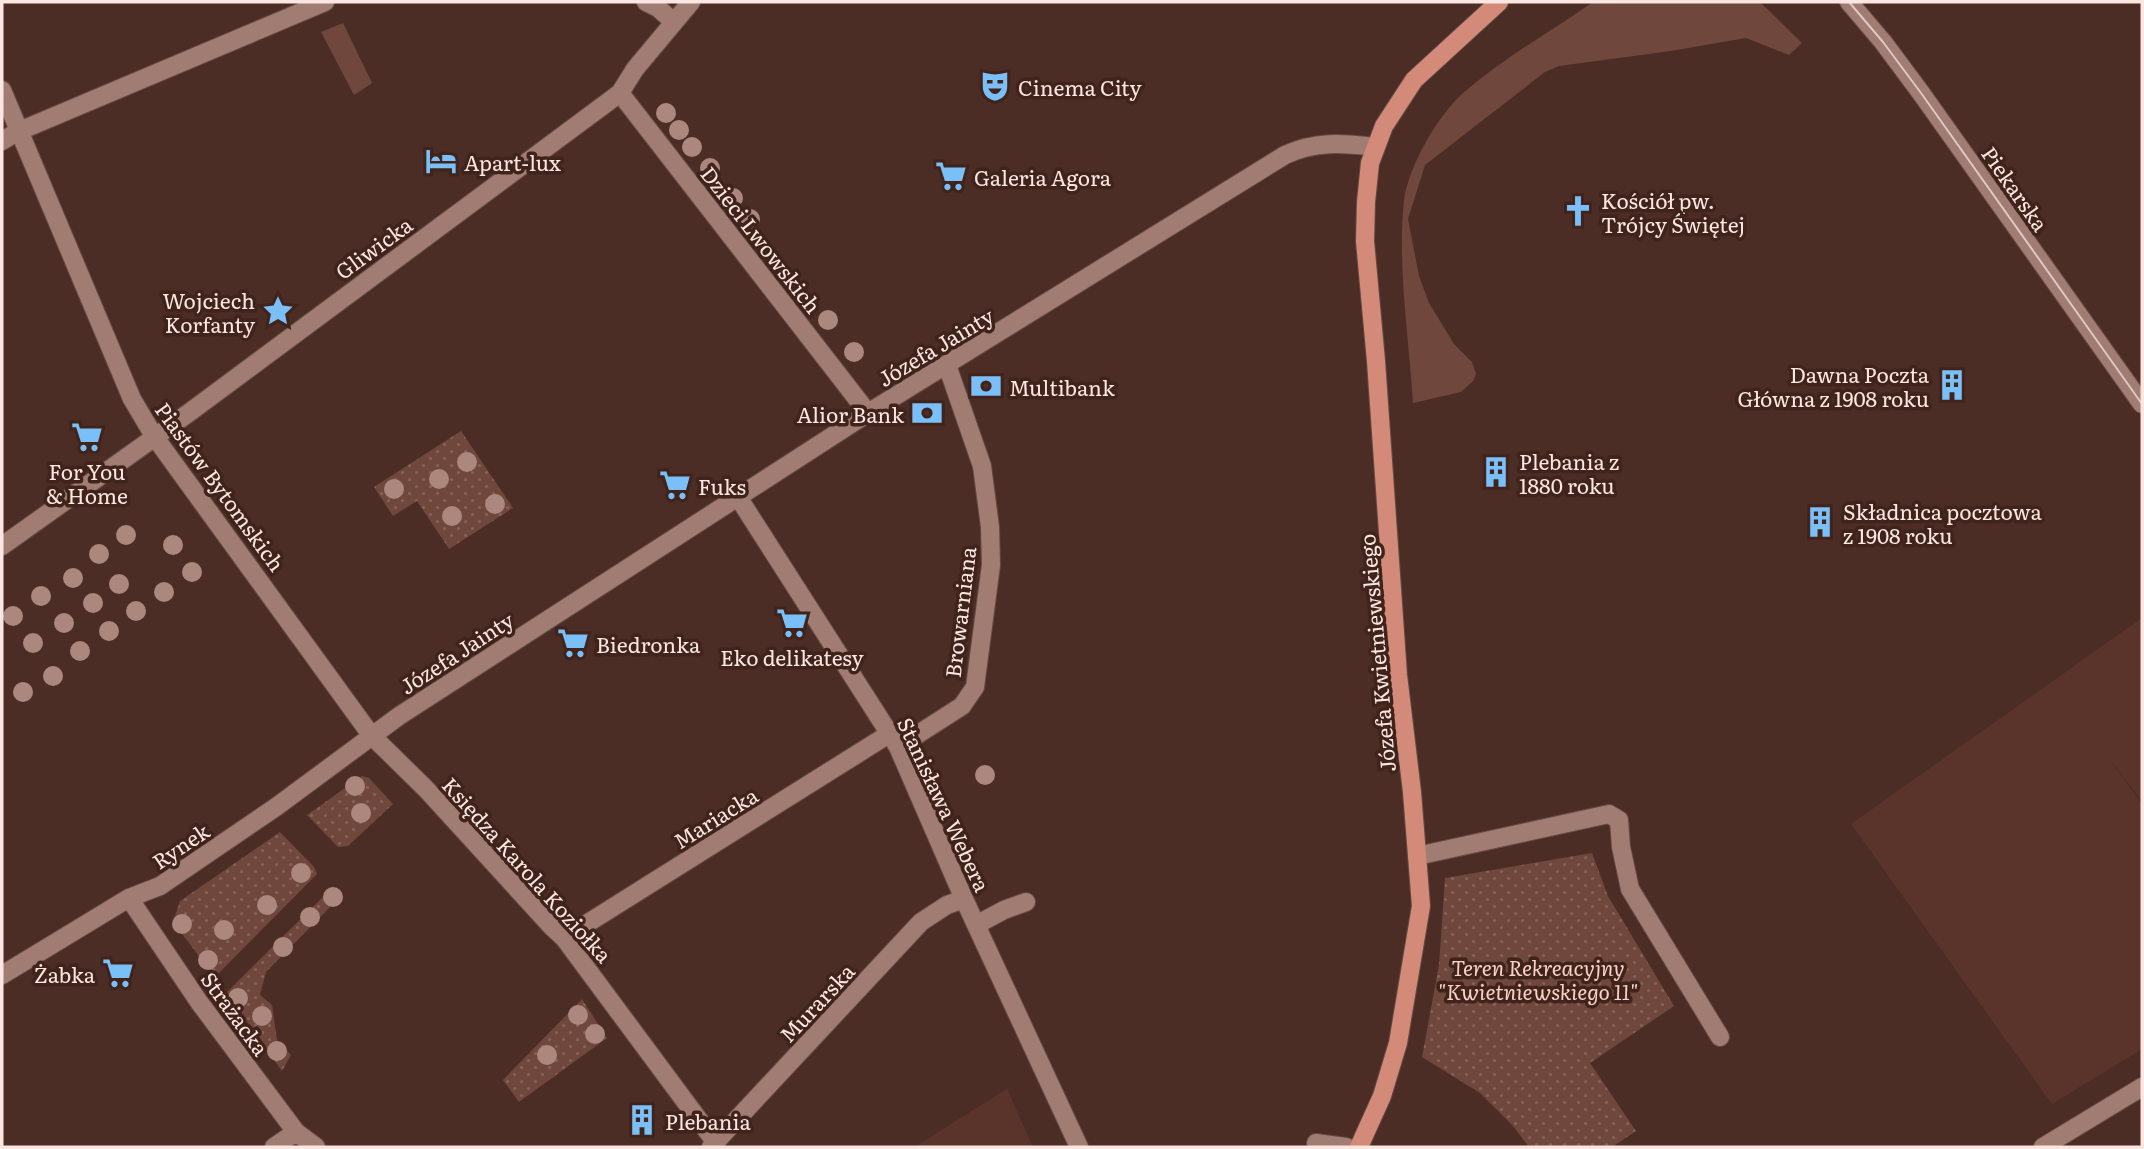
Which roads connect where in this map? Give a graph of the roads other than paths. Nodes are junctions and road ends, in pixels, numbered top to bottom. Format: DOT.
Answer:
graph roads {
  1 [pos="325,2"];
  2 [pos="646,2"];
  3 [pos="691,2"];
  4 [pos="1499,2"];
  5 [pos="1849,2"];
  6 [pos="674,22"];
  7 [pos="2,90"];
  8 [pos="620,93"];
  9 [pos="10,136"];
  10 [pos="1375,147"];
  11 [pos="947,365"];
  12 [pos="2142,404"];
  13 [pos="868,413"];
  14 [pos="154,436"];
  15 [pos="738,497"];
  16 [pos="2,546"];
  17 [pos="371,735"];
  18 [pos="893,741"];
  19 [pos="1417,856"];
  20 [pos="129,898"];
  21 [pos="964,899"];
  22 [pos="1026,902"];
  23 [pos="976,925"];
  24 [pos="564,938"];
  25 [pos="2,975"];
  26 [pos="1720,1037"];
  27 [pos="2142,1087"];
  28 [pos="296,1132"];
  29 [pos="1316,1143"];
  30 [pos="1362,1143"];
  31 [pos="713,1145"];
  32 [pos="274,1147"];
  33 [pos="316,1147"];
  34 [pos="1079,1147"];
  35 [pos="1346,1147"];
  36 [pos="2043,1147"];
  1 -- 9 [label="street"];
  2 -- 6 [label="street"];
  3 -- 6 [label="street"];
  4 -- 10 [label="main road"];
  5 -- 12 [label="street, Piekarska"];
  6 -- 8 [label="street"];
  7 -- 9 [label="street, Piastów Bytomskich"];
  8 -- 13 [label="street, Dzieci Lwowskich"];
  8 -- 14 [label="street, Gliwicka"];
  9 -- 14 [label="street, Piastów Bytomskich"];
  10 -- 11 [label="street, Józefa Jainty"];
  10 -- 19 [label="main road, Józefa Kwietniewskiego"];
  11 -- 13 [label="street, Józefa Jainty"];
  11 -- 18 [label="street, Browarniana"];
  13 -- 15 [label="street, Józefa Jainty"];
  14 -- 16 [label="street"];
  14 -- 17 [label="street, Piastów Bytomskich"];
  15 -- 17 [label="street, Józefa Jainty"];
  15 -- 18 [label="street, Stanisława Webera"];
  17 -- 20 [label="street, Rynek"];
  17 -- 24 [label="street, Księdza Karola Koziołka"];
  18 -- 21 [label="street, Stanisława Webera"];
  18 -- 24 [label="street, Mariacka"];
  19 -- 26 [label="street"];
  19 -- 30 [label="main road, Józefa Kwietniewskiego"];
  20 -- 25 [label="street, Rynek"];
  20 -- 28 [label="street, Strażacka"];
  21 -- 23 [label="street, Stanisława Webera"];
  21 -- 31 [label="street, Murarska"];
  22 -- 23 [label="street"];
  23 -- 34 [label="street, Stanisława Webera"];
  24 -- 31 [label="street, Księdza Karola Koziołka"];
  27 -- 36 [label="street"];
  28 -- 32 [label="street"];
  28 -- 33 [label="street, Strażacka"];
  29 -- 35 [label="street"];
  30 -- 35 [label="street"];
}
